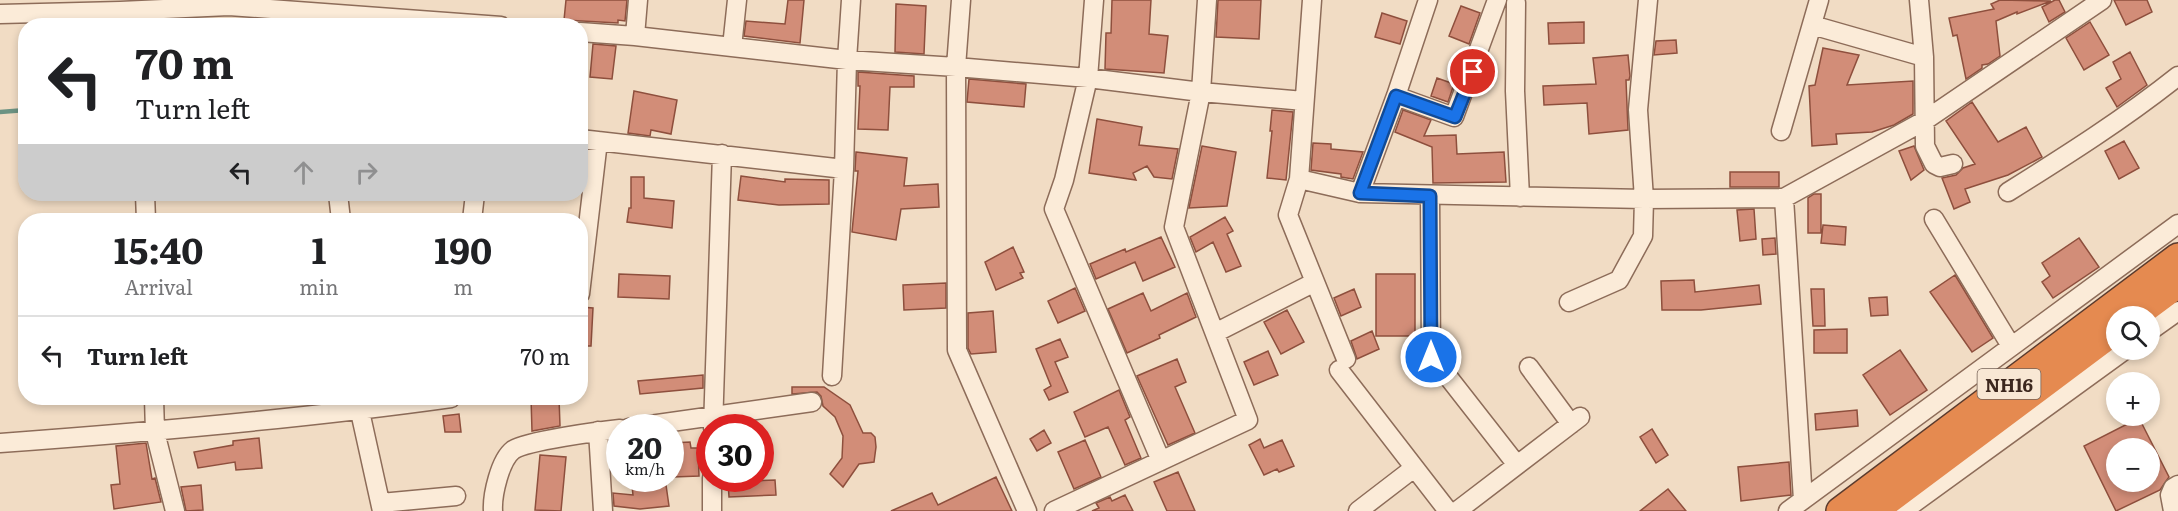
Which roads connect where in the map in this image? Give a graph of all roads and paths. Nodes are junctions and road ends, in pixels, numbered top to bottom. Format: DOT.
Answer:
graph roads {
  1 [pos="638,0"];
  2 [pos="737,0"];
  3 [pos="851,0"];
  4 [pos="961,0"];
  5 [pos="1094,0"];
  6 [pos="1208,0"];
  7 [pos="1312,0"];
  8 [pos="1428,0"];
  9 [pos="1497,0"];
  10 [pos="1648,0"];
  11 [pos="1819,0"];
  12 [pos="1918,0"];
  13 [pos="2102,0"];
  14 [pos="1516,3"];
  15 [pos="143,4"];
  16 [pos="225,4"];
  17 [pos="3,10"];
  18 [pos="406,18"];
  19 [pos="1812,25"];
  20 [pos="588,33"];
  21 [pos="635,36"];
  22 [pos="732,48"];
  23 [pos="1924,57"];
  24 [pos="847,60"];
  25 [pos="956,67"];
  26 [pos="2178,76"];
  27 [pos="1088,78"];
  28 [pos="1201,92"];
  29 [pos="1396,96"];
  30 [pos="1304,101"];
  31 [pos="1924,121"];
  32 [pos="1781,131"];
  33 [pos="589,140"];
  34 [pos="722,154"];
  35 [pos="588,157"];
  36 [pos="1953,164"];
  37 [pos="844,169"];
  38 [pos="1299,179"];
  39 [pos="2008,192"];
  40 [pos="1360,193"];
  41 [pos="1430,196"];
  42 [pos="1520,197"];
  43 [pos="1784,198"];
  44 [pos="1644,199"];
  45 [pos="1934,219"];
  46 [pos="2178,224"];
  47 [pos="2178,256"];
  48 [pos="1315,282"];
  49 [pos="2178,284"];
  50 [pos="1569,302"];
  51 [pos="2148,306"];
  52 [pos="2178,311"];
  53 [pos="2160,324"];
  54 [pos="1215,333"];
  55 [pos="2106,337"];
  56 [pos="2011,346"];
  57 [pos="2111,360"];
  58 [pos="1529,367"];
  59 [pos="832,376"];
  60 [pos="812,402"];
  61 [pos="154,405"];
  62 [pos="351,405"];
  63 [pos="358,405"];
  64 [pos="713,414"];
  65 [pos="753,414"];
  66 [pos="606,430"];
  67 [pos="598,431"];
  68 [pos="155,432"];
  69 [pos="0,443"];
  70 [pos="1161,461"];
  71 [pos="1517,465"];
  72 [pos="1414,468"];
  73 [pos="2178,485"];
  74 [pos="712,492"];
  75 [pos="456,496"];
  76 [pos="1796,506"];
  77 [pos="382,507"];
  78 [pos="175,511"];
  79 [pos="493,511"];
  80 [pos="603,511"];
  81 [pos="712,511"];
  82 [pos="1027,511"];
  83 [pos="1054,511"];
  84 [pos="1358,511"];
  85 [pos="1448,511"];
  86 [pos="1457,511"];
  87 [pos="1840,511"];
  88 [pos="1874,511"];
  89 [pos="1902,511"];
  90 [pos="2173,511"];
  1 -- 21 [label="street"];
  2 -- 22 [label="street"];
  3 -- 24 [label="street"];
  4 -- 25 [label="street"];
  5 -- 27 [label="street"];
  6 -- 28 [label="street"];
  7 -- 30 [label="street"];
  8 -- 29 [label="street"];
  9 -- 29 [label="street"];
  10 -- 44 [label="street"];
  11 -- 19 [label="street"];
  12 -- 23 [label="street"];
  13 -- 31 [label="street"];
  14 -- 42 [label="street"];
  15 -- 16 [label="street"];
  15 -- 17 [label="street"];
  16 -- 18 [label="street"];
  19 -- 23 [label="street"];
  19 -- 32 [label="street"];
  20 -- 21 [label="street"];
  21 -- 22 [label="street"];
  22 -- 24 [label="street"];
  23 -- 31 [label="street"];
  24 -- 25 [label="street"];
  24 -- 37 [label="street"];
  25 -- 27 [label="street"];
  25 -- 82 [label="street"];
  26 -- 39 [label="street"];
  27 -- 28 [label="street"];
  27 -- 70 [label="street"];
  28 -- 30 [label="street"];
  28 -- 54 [label="street"];
  29 -- 40 [label="street"];
  30 -- 38 [label="street"];
  31 -- 36 [label="street"];
  31 -- 43 [label="street"];
  33 -- 34 [label="street"];
  33 -- 35 [label="street"];
  34 -- 37 [label="street"];
  34 -- 64 [label="street"];
  37 -- 59 [label="street"];
  38 -- 40 [label="street"];
  38 -- 48 [label="street"];
  40 -- 41 [label="street"];
  41 -- 42 [label="street"];
  41 -- 71 [label="street"];
  42 -- 44 [label="street"];
  43 -- 44 [label="street"];
  43 -- 76 [label="street"];
  44 -- 50 [label="street"];
  45 -- 56 [label="street"];
  46 -- 56 [label="street"];
  47 -- 87 [label="highway, NH16"];
  48 -- 54 [label="street"];
  48 -- 72 [label="street"];
  49 -- 51 [label="highway"];
  52 -- 53 [label="street"];
  54 -- 70 [label="street"];
  55 -- 88 [label="highway, NH16"];
  56 -- 76 [label="street"];
  57 -- 89 [label="street"];
  58 -- 71 [label="street"];
  60 -- 65 [label="street"];
  61 -- 68 [label="street"];
  62 -- 68 [label="street"];
  63 -- 77 [label="street"];
  66 -- 67 [label="street"];
  67 -- 79 [label="street"];
  67 -- 80 [label="street"];
  68 -- 69 [label="street"];
  68 -- 78 [label="street"];
  70 -- 83 [label="street"];
  71 -- 86 [label="street"];
  72 -- 84 [label="street"];
  72 -- 85 [label="street"];
  73 -- 90 [label="street"];
  74 -- 81 [label="street"];
  75 -- 77 [label="street"];
}
